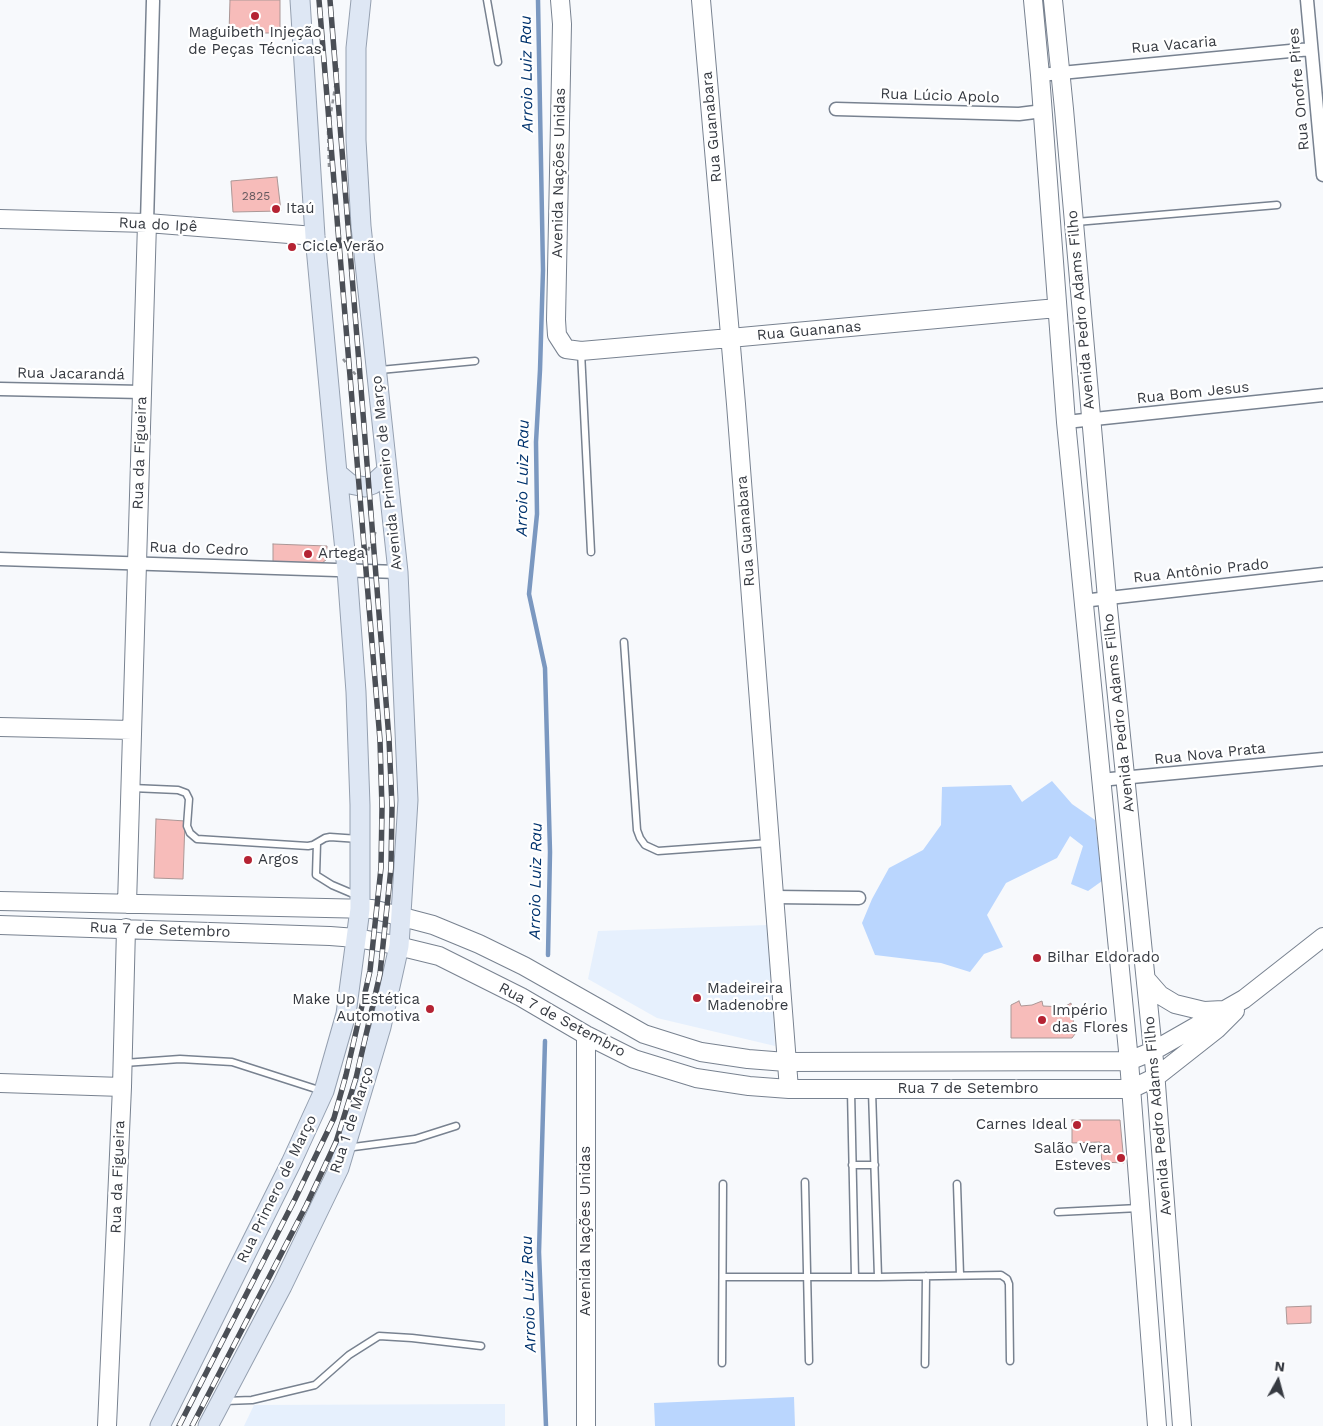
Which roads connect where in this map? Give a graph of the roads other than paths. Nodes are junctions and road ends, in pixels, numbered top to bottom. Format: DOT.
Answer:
graph roads {
  1 [pos="300,0"];
  2 [pos="360,0"];
  3 [pos="487,0"];
  4 [pos="560,0"];
  5 [pos="701,0"];
  6 [pos="1033,0"];
  7 [pos="1053,0"];
  8 [pos="1307,0"];
  9 [pos="153,1"];
  10 [pos="1312,49"];
  11 [pos="498,62"];
  12 [pos="1060,72"];
  13 [pos="1040,75"];
  14 [pos="836,109"];
  15 [pos="1043,111"];
  16 [pos="1323,175"];
  17 [pos="1277,205"];
  18 [pos="0,219"];
  19 [pos="1074,222"];
  20 [pos="147,223"];
  21 [pos="315,236"];
  22 [pos="1057,308"];
  23 [pos="730,338"];
  24 [pos="563,345"];
  25 [pos="581,350"];
  26 [pos="475,361"];
  27 [pos="376,370"];
  28 [pos="0,388"];
  29 [pos="142,392"];
  30 [pos="1323,395"];
  31 [pos="1091,420"];
  32 [pos="1066,422"];
  33 [pos="387,471"];
  34 [pos="337,473"];
  35 [pos="592,552"];
  36 [pos="0,559"];
  37 [pos="137,564"];
  38 [pos="348,570"];
  39 [pos="398,572"];
  40 [pos="1323,574"];
  41 [pos="1107,598"];
  42 [pos="1082,600"];
  43 [pos="624,642"];
  44 [pos="0,727"];
  45 [pos="132,730"];
  46 [pos="1323,759"];
  47 [pos="1126,778"];
  48 [pos="1100,780"];
  49 [pos="130,788"];
  50 [pos="360,839"];
  51 [pos="317,843"];
  52 [pos="770,843"];
  53 [pos="774,897"];
  54 [pos="859,898"];
  55 [pos="0,901"];
  56 [pos="360,903"];
  57 [pos="127,904"];
  58 [pos="401,916"];
  59 [pos="0,925"];
  60 [pos="126,928"];
  61 [pos="1323,937"];
  62 [pos="356,938"];
  63 [pos="399,946"];
  64 [pos="1146,979"];
  65 [pos="1244,999"];
  66 [pos="1224,1010"];
  67 [pos="586,1036"];
  68 [pos="1153,1051"];
  69 [pos="1129,1061"];
  70 [pos="786,1062"];
  71 [pos="123,1064"];
  72 [pos="1156,1077"];
  73 [pos="0,1083"];
  74 [pos="122,1087"];
  75 [pos="788,1089"];
  76 [pos="851,1089"];
  77 [pos="872,1089"];
  78 [pos="1131,1089"];
  79 [pos="324,1092"];
  80 [pos="456,1126"];
  81 [pos="345,1148"];
  82 [pos="875,1165"];
  83 [pos="852,1166"];
  84 [pos="806,1182"];
  85 [pos="723,1184"];
  86 [pos="957,1184"];
  87 [pos="1140,1208"];
  88 [pos="1058,1212"];
  89 [pos="960,1275"];
  90 [pos="926,1276"];
  91 [pos="723,1277"];
  92 [pos="808,1277"];
  93 [pos="856,1277"];
  94 [pos="878,1277"];
  95 [pos="480,1346"];
  96 [pos="809,1361"];
  97 [pos="1010,1361"];
  98 [pos="722,1363"];
  99 [pos="925,1364"];
  100 [pos="221,1402"];
  101 [pos="108,1426"];
  102 [pos="160,1426"];
  103 [pos="208,1426"];
  104 [pos="586,1426"];
  105 [pos="1157,1426"];
  106 [pos="1182,1426"];
  1 -- 21 [label="main road"];
  2 -- 27 [label="main road, Avenida Primeiro de Março"];
  3 -- 11 [label="lane"];
  4 -- 24 [label="main road, Avenida Nações Unidas"];
  5 -- 23 [label="main road, Rua Guanabara"];
  6 -- 13 [label="main road, Avenida Pedro Adams Filho"];
  7 -- 12 [label="main road, Avenida Pedro Adams Filho"];
  8 -- 10 [label="street, Rua Onofre Pires"];
  9 -- 20 [label="street, Rua da Figueira"];
  10 -- 12 [label="street, Rua Vacaria"];
  10 -- 16 [label="street, Rua Onofre Pires"];
  12 -- 13 [label="street, Rua Vacaria"];
  12 -- 19 [label="main road, Avenida Pedro Adams Filho"];
  13 -- 15 [label="main road, Avenida Pedro Adams Filho"];
  14 -- 15 [label="street, Rua Lúcio Apolo"];
  15 -- 22 [label="main road, Avenida Pedro Adams Filho"];
  17 -- 19 [label="lane"];
  18 -- 20 [label="main road, Rua do Ipê"];
  19 -- 31 [label="main road, Avenida Pedro Adams Filho"];
  20 -- 21 [label="main road, Rua do Ipê"];
  20 -- 29 [label="main road, Rua da Figueira"];
  21 -- 34 [label="main road"];
  22 -- 23 [label="main road, Rua Guananas"];
  22 -- 32 [label="main road, Avenida Pedro Adams Filho"];
  23 -- 25 [label="main road, Rua Guananas"];
  23 -- 52 [label="main road, Rua Guanabara"];
  24 -- 25 [label="main road, Rua Guananas"];
  25 -- 35 [label="lane"];
  26 -- 27 [label="lane"];
  27 -- 33 [label="main road, Avenida Primeiro de Março"];
  28 -- 29 [label="street, Rua Jacarandá"];
  29 -- 37 [label="main road, Rua da Figueira"];
  30 -- 31 [label="street, Rua Bom Jesus"];
  31 -- 32 [label="street, Rua Bom Jesus"];
  31 -- 41 [label="main road, Avenida Pedro Adams Filho"];
  32 -- 42 [label="main road, Avenida Pedro Adams Filho"];
  33 -- 34 [label="main road"];
  33 -- 39 [label="main road, Avenida Primeiro de Março"];
  34 -- 38 [label="main road"];
  36 -- 37 [label="street, Rua do Cedro"];
  37 -- 38 [label="street, Rua do Cedro"];
  37 -- 45 [label="main road, Rua da Figueira"];
  38 -- 39 [label="street, Rua do Cedro"];
  38 -- 50 [label="main road"];
  39 -- 58 [label="main road, Avenida Primeiro de Março"];
  40 -- 41 [label="street, Rua Antônio Prado"];
  41 -- 42 [label="street, Rua Antônio Prado"];
  41 -- 47 [label="main road, Avenida Pedro Adams Filho"];
  42 -- 48 [label="main road, Avenida Pedro Adams Filho"];
  43 -- 52 [label="lane"];
  44 -- 45 [label="main road"];
  45 -- 49 [label="main road, Rua da Figueira"];
  46 -- 47 [label="street, Rua Nova Prata"];
  47 -- 48 [label="street, Rua Nova Prata"];
  47 -- 64 [label="main road, Avenida Pedro Adams Filho"];
  48 -- 69 [label="main road, Avenida Pedro Adams Filho"];
  49 -- 51 [label="lane"];
  49 -- 57 [label="main road, Rua da Figueira"];
  50 -- 51 [label="lane"];
  50 -- 56 [label="main road"];
  51 -- 56 [label="lane"];
  52 -- 53 [label="main road, Rua Guanabara"];
  53 -- 54 [label="street"];
  53 -- 70 [label="main road, Rua Guanabara"];
  55 -- 57 [label="main road, Rua 7 de Setembro"];
  56 -- 57 [label="main road, Rua 7 de Setembro"];
  56 -- 58 [label="main road, Rua 7 de Setembro"];
  56 -- 62 [label="main road"];
  58 -- 63 [label="main road, Avenida Primeiro de Março"];
  58 -- 70 [label="main road, Rua 7 de Setembro"];
  59 -- 60 [label="main road, Rua 7 de Setembro"];
  60 -- 62 [label="main road, Rua 7 de Setembro"];
  60 -- 71 [label="main road, Rua da Figueira"];
  61 -- 65 [label="main road"];
  62 -- 63 [label="main road, Rua 7 de Setembro"];
  62 -- 79 [label="main road, Rua Primero de Março"];
  63 -- 67 [label="main road, Rua 7 de Setembro"];
  63 -- 81 [label="main road, Rua 1 de Março"];
  64 -- 66 [label="main road"];
  64 -- 68 [label="main road, Avenida Pedro Adams Filho"];
  65 -- 66 [label="main road, Rua 7 de Setembro"];
  65 -- 72 [label="main road, Rua 7 de Setembro"];
  66 -- 68 [label="main road, Rua 7 de Setembro"];
  67 -- 75 [label="main road, Rua 7 de Setembro"];
  67 -- 104 [label="main road, Avenida Nações Unidas"];
  68 -- 69 [label="main road, Rua 7 de Setembro"];
  68 -- 72 [label="main road, Avenida Pedro Adams Filho"];
  69 -- 70 [label="main road, Rua 7 de Setembro"];
  69 -- 78 [label="main road, Avenida Pedro Adams Filho"];
  70 -- 75 [label="main road, Rua Guanabara"];
  71 -- 74 [label="main road, Rua da Figueira"];
  71 -- 79 [label="lane"];
  72 -- 78 [label="main road, Rua 7 de Setembro"];
  72 -- 106 [label="main road, Avenida Pedro Adams Filho"];
  73 -- 74 [label="main road"];
  74 -- 101 [label="main road, Rua da Figueira"];
  75 -- 76 [label="main road, Rua 7 de Setembro"];
  76 -- 77 [label="main road, Rua 7 de Setembro"];
  76 -- 83 [label="lane"];
  77 -- 78 [label="main road, Rua 7 de Setembro"];
  77 -- 82 [label="lane"];
  78 -- 87 [label="main road, Avenida Pedro Adams Filho"];
  79 -- 102 [label="main road, Rua Primero de Março"];
  80 -- 81 [label="lane"];
  81 -- 100 [label="main road, Rua 1 de Março"];
  82 -- 83 [label="lane"];
  82 -- 94 [label="lane"];
  83 -- 93 [label="lane"];
  84 -- 92 [label="lane"];
  85 -- 91 [label="lane"];
  86 -- 89 [label="lane"];
  87 -- 88 [label="lane"];
  87 -- 105 [label="main road, Avenida Pedro Adams Filho"];
  89 -- 90 [label="lane"];
  89 -- 97 [label="lane"];
  90 -- 94 [label="lane"];
  90 -- 99 [label="lane"];
  91 -- 92 [label="lane"];
  91 -- 98 [label="lane"];
  92 -- 93 [label="lane"];
  92 -- 96 [label="lane"];
  93 -- 94 [label="lane"];
  95 -- 100 [label="lane"];
  100 -- 103 [label="main road"];
}
